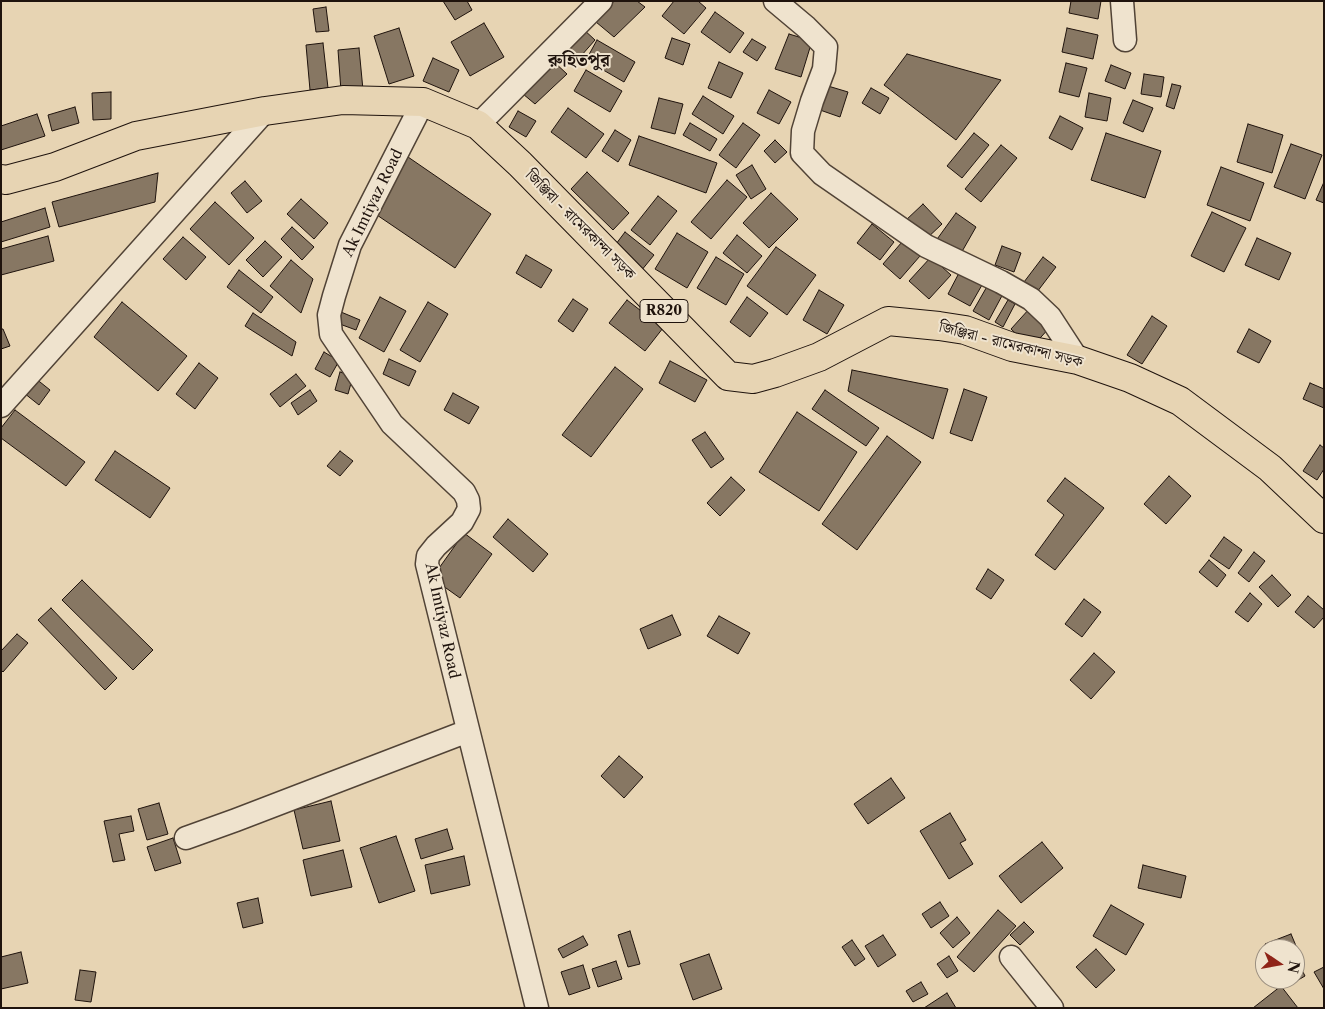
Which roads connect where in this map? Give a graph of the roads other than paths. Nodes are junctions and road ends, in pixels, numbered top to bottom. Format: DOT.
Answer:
graph roads {
  1 [pos="601,1"];
  2 [pos="775,1"];
  3 [pos="1122,1"];
  4 [pos="1125,40"];
  5 [pos="423,102"];
  6 [pos="265,111"];
  7 [pos="478,125"];
  8 [pos="1,179"];
  9 [pos="1078,360"];
  10 [pos="1,406"];
  11 [pos="1324,519"];
  12 [pos="468,731"];
  13 [pos="186,838"];
  14 [pos="1011,957"];
  15 [pos="536,1008"];
  16 [pos="1052,1008"];
  1 -- 7 [label="street"];
  2 -- 9 [label="street"];
  3 -- 4 [label="street"];
  5 -- 6 [label="main road, জিঞ্জিরা - রামেরকান্দা সড়ক / R820"];
  5 -- 7 [label="main road, জিঞ্জিরা - রামেরকান্দা সড়ক / R820"];
  5 -- 12 [label="street, Ak Imtiyaz Road"];
  6 -- 8 [label="main road, জিঞ্জিরা - রামেরকান্দা সড়ক / R820"];
  6 -- 10 [label="street"];
  7 -- 9 [label="main road, জিঞ্জিরা - রামেরকান্দা সড়ক / R820"];
  9 -- 11 [label="main road, জিঞ্জিরা - রামেরকান্দা সড়ক / R820"];
  12 -- 13 [label="street"];
  12 -- 15 [label="street, Ak Imtiyaz Road"];
  14 -- 16 [label="street"];
}
